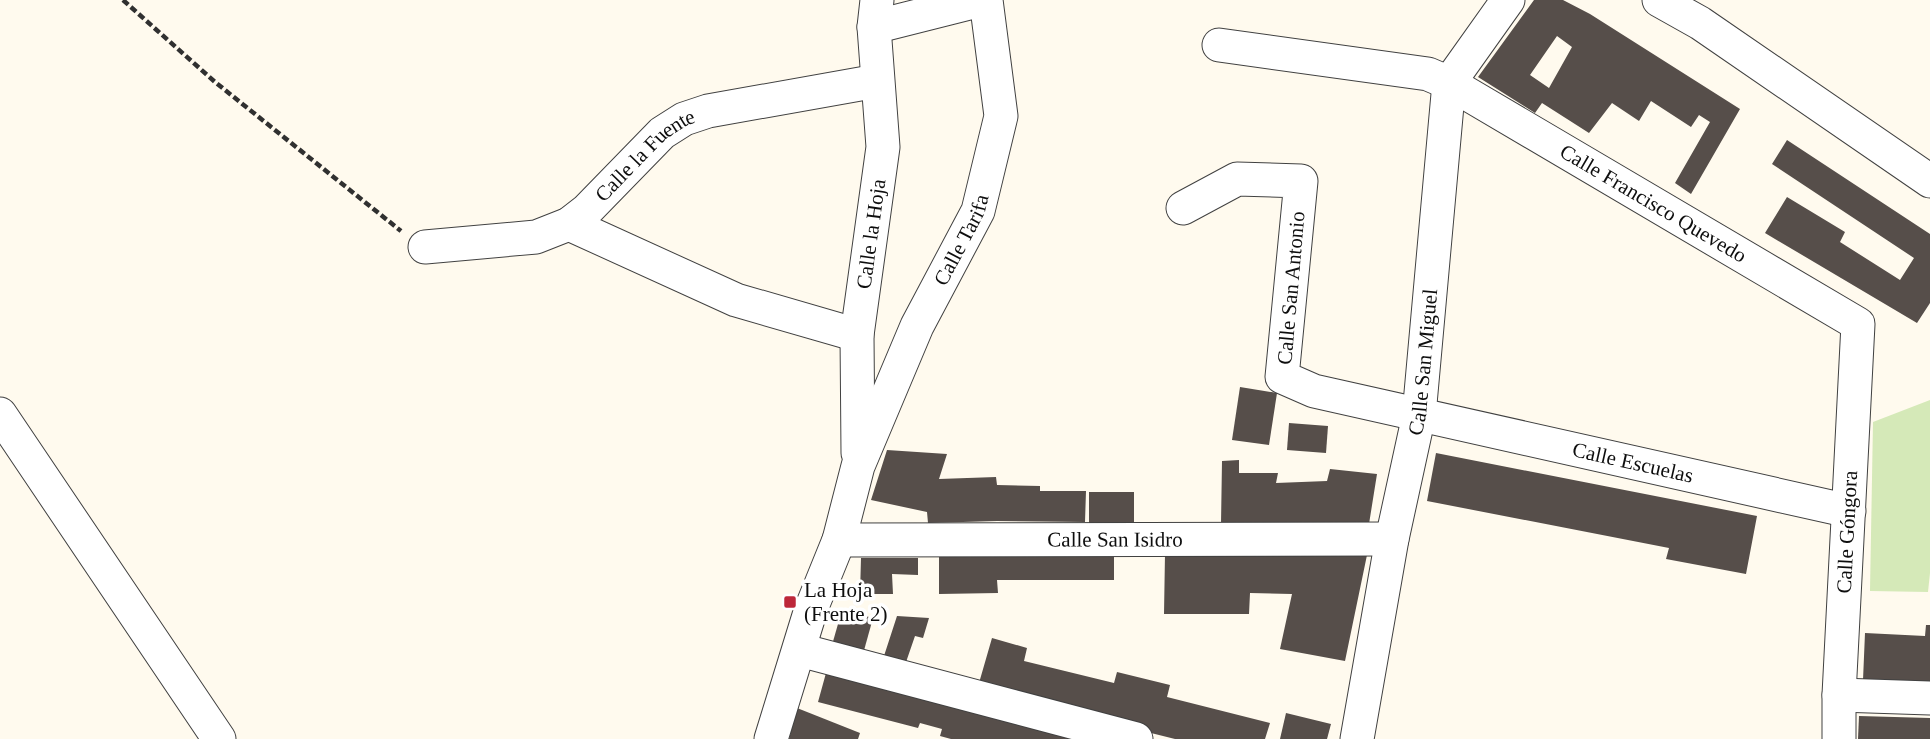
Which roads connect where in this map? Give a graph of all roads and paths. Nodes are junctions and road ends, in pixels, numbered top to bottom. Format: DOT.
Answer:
graph roads {
  1 [pos="123,0"];
  2 [pos="984,0"];
  3 [pos="1508,0"];
  4 [pos="1659,0"];
  5 [pos="1701,12"];
  6 [pos="876,14"];
  7 [pos="1219,45"];
  8 [pos="877,81"];
  9 [pos="1449,83"];
  10 [pos="1930,181"];
  11 [pos="1183,208"];
  12 [pos="569,224"];
  13 [pos="425,247"];
  14 [pos="1858,324"];
  15 [pos="858,335"];
  16 [pos="0,414"];
  17 [pos="1419,415"];
  18 [pos="858,466"];
  19 [pos="1849,511"];
  20 [pos="1392,539"];
  21 [pos="839,540"];
  22 [pos="800,650"];
  23 [pos="1839,695"];
  24 [pos="1930,698"];
  25 [pos="219,739"];
  26 [pos="771,739"];
  27 [pos="1136,739"];
  28 [pos="1357,739"];
  29 [pos="1839,739"];
  1 -- 13 [label="path"];
  2 -- 6 [label="street"];
  2 -- 18 [label="street, Calle Tarifa"];
  3 -- 9 [label="street"];
  4 -- 5 [label="street"];
  5 -- 10 [label="street"];
  6 -- 8 [label="street, Calle la Hoja"];
  7 -- 9 [label="street, Calle Francisco Quevedo"];
  8 -- 12 [label="street, Calle la Fuente"];
  8 -- 15 [label="street, Calle la Hoja"];
  9 -- 14 [label="street, Calle Francisco Quevedo"];
  9 -- 17 [label="street, Calle San Miguel"];
  11 -- 17 [label="street, Calle San Antonio"];
  12 -- 13 [label="street, Calle la Fuente"];
  12 -- 15 [label="street"];
  14 -- 19 [label="street, Calle Góngora"];
  15 -- 18 [label="street, Calle la Hoja"];
  16 -- 25 [label="street"];
  17 -- 19 [label="street, Calle Escuelas"];
  17 -- 20 [label="street, Calle San Miguel"];
  18 -- 21 [label="street"];
  19 -- 23 [label="street, Calle Góngora"];
  20 -- 21 [label="street, Calle San Isidro"];
  20 -- 28 [label="street, Calle San Miguel"];
  21 -- 22 [label="street"];
  22 -- 26 [label="street"];
  22 -- 27 [label="street"];
  23 -- 24 [label="street"];
  23 -- 29 [label="street, Calle Góngora"];
}
